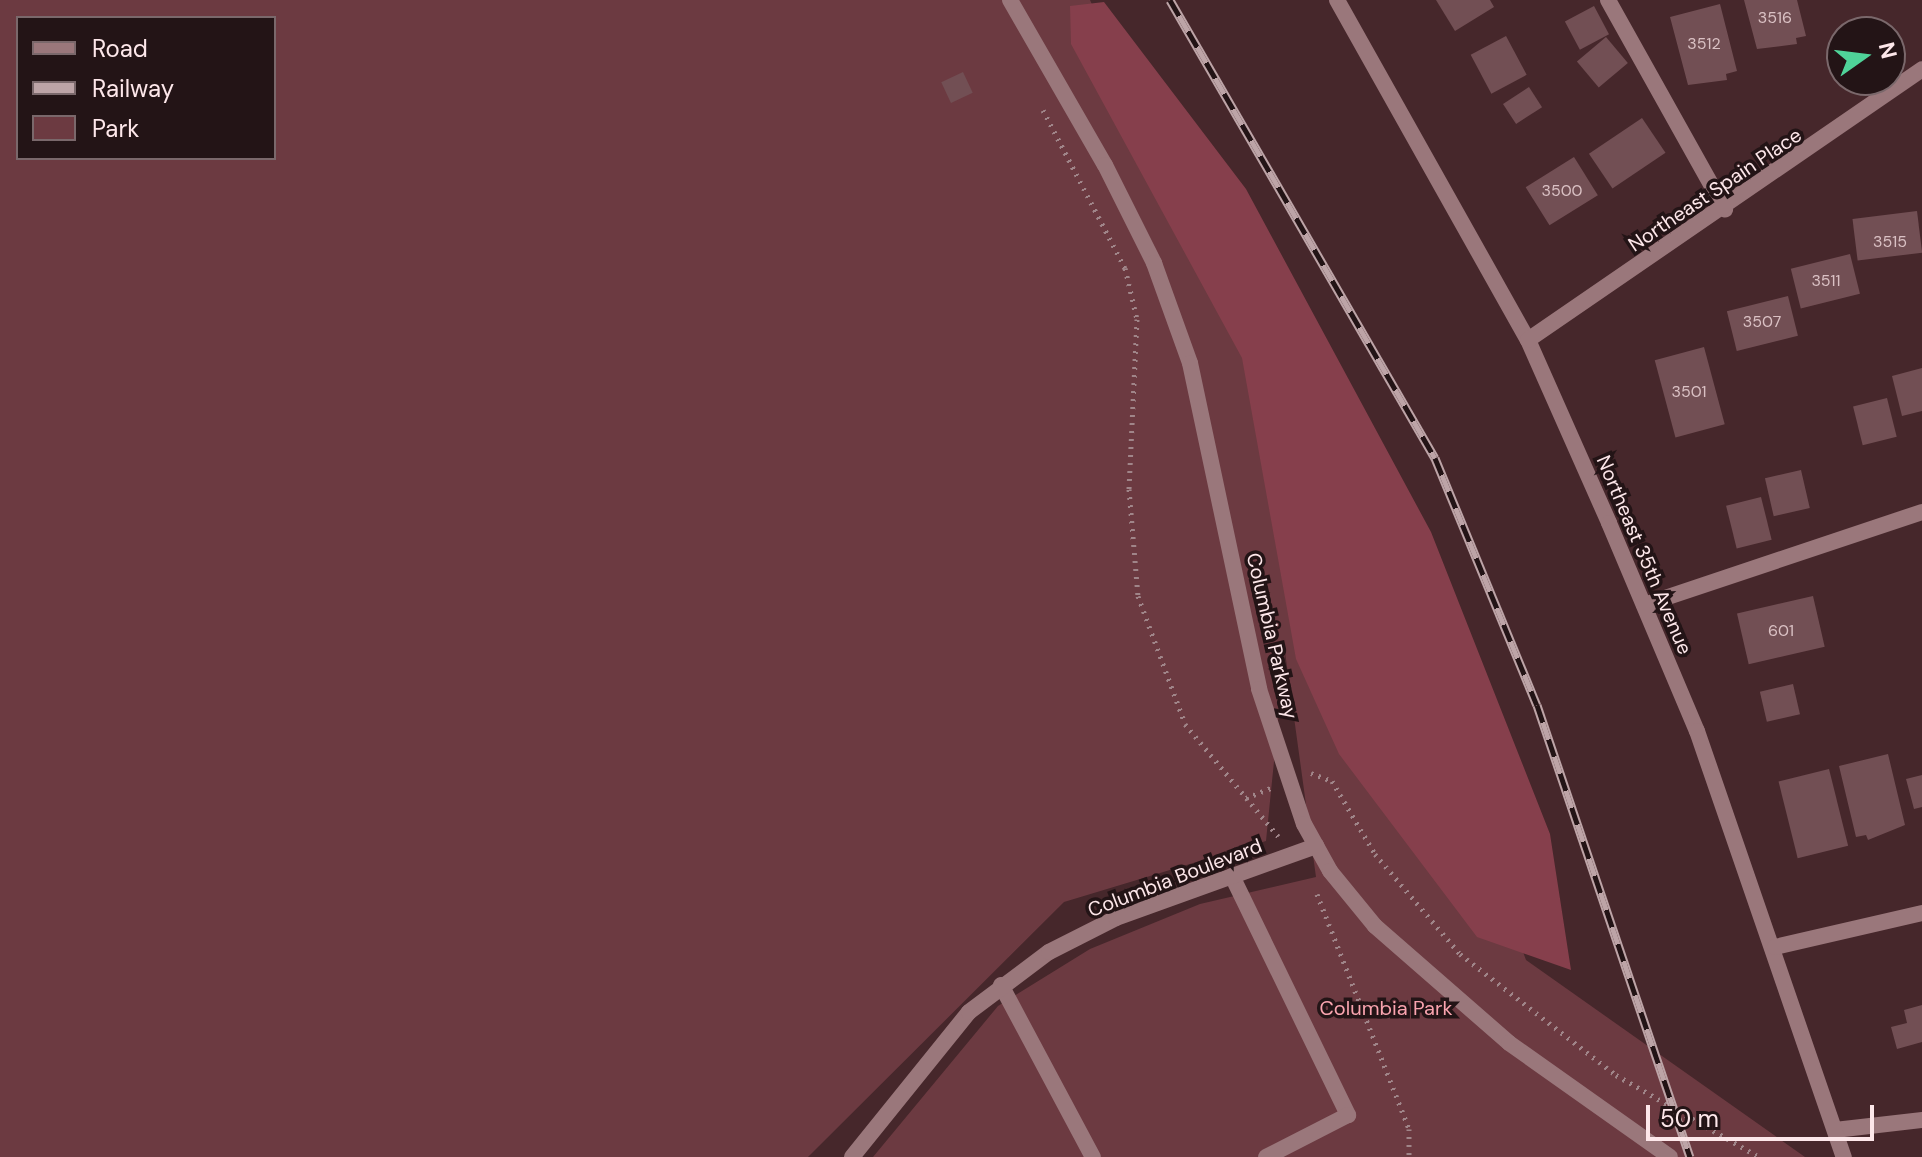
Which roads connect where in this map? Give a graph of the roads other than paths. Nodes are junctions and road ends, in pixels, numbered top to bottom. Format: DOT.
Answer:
graph roads {
  1 [pos="1010,0"];
  2 [pos="1337,0"];
  3 [pos="1608,0"];
  4 [pos="1922,69"];
  5 [pos="1725,209"];
  6 [pos="1528,340"];
  7 [pos="1922,512"];
  8 [pos="1644,605"];
  9 [pos="1316,846"];
  10 [pos="1232,876"];
  11 [pos="1922,913"];
  12 [pos="1775,947"];
  13 [pos="1001,985"];
  14 [pos="1922,1120"];
  15 [pos="1835,1130"];
  16 [pos="852,1157"];
  17 [pos="1093,1157"];
  18 [pos="1266,1157"];
  19 [pos="1670,1157"];
  20 [pos="1844,1157"];
  1 -- 9 [label="street, Columbia Parkway"];
  2 -- 6 [label="street, Northeast 35th Avenue"];
  3 -- 5 [label="street"];
  4 -- 5 [label="street, Northeast Spain Place"];
  5 -- 6 [label="street, Northeast Spain Place"];
  6 -- 8 [label="street, Northeast 35th Avenue"];
  7 -- 8 [label="street"];
  8 -- 12 [label="street, Northeast 35th Avenue"];
  9 -- 10 [label="street, Columbia Boulevard"];
  9 -- 19 [label="street, Columbia Parkway"];
  10 -- 13 [label="street, Columbia Boulevard"];
  10 -- 18 [label="street"];
  11 -- 12 [label="street"];
  12 -- 15 [label="street, Northeast 35th Avenue"];
  13 -- 16 [label="street, Columbia Boulevard"];
  13 -- 17 [label="street"];
  14 -- 15 [label="street"];
  15 -- 20 [label="street, Northeast 35th Avenue"];
}
